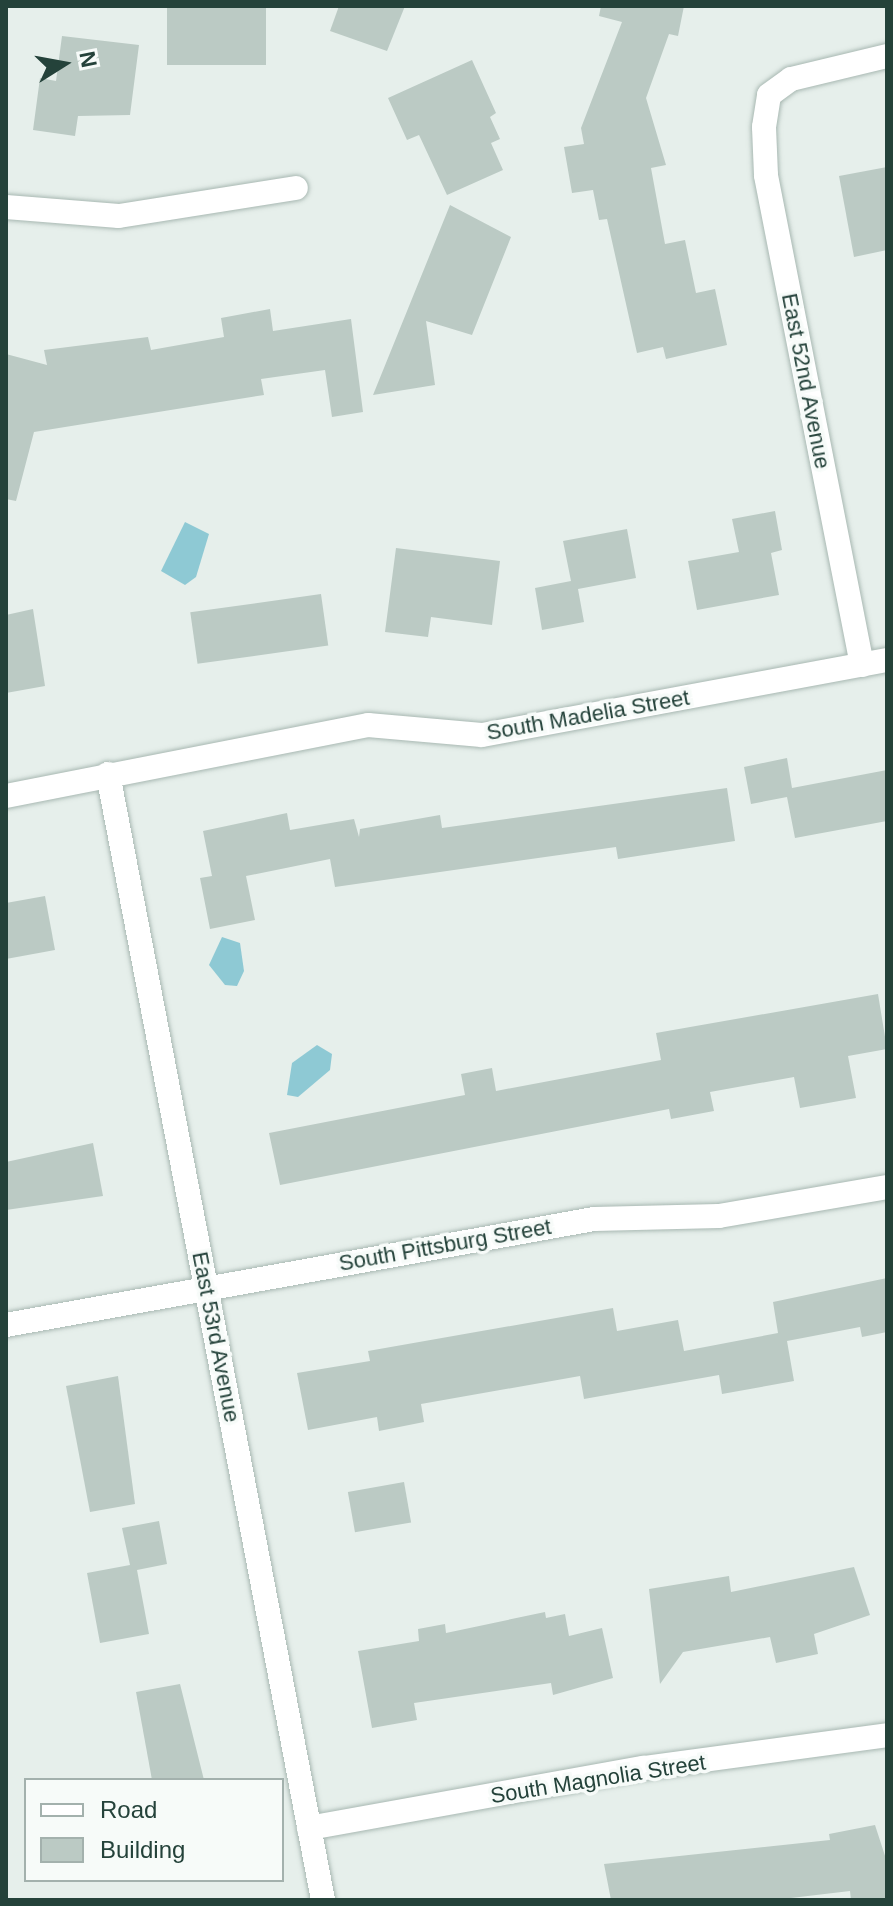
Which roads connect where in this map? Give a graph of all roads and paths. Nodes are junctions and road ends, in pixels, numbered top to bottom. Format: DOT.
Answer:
graph roads {
  1 [pos="887,56"];
  2 [pos="296,188"];
  3 [pos="6,207"];
  4 [pos="887,660"];
  5 [pos="862,665"];
  6 [pos="108,774"];
  7 [pos="6,796"];
  8 [pos="887,1187"];
  9 [pos="206,1286"];
  10 [pos="6,1325"];
  11 [pos="887,1735"];
  12 [pos="309,1828"];
  13 [pos="323,1900"];
  1 -- 5 [label="street, East 52nd Avenue"];
  2 -- 3 [label="street"];
  4 -- 5 [label="street, South Madelia Street"];
  5 -- 6 [label="street, South Madelia Street"];
  6 -- 7 [label="street, South Madelia Street"];
  6 -- 9 [label="street, East 53rd Avenue"];
  8 -- 9 [label="street, South Pittsburg Street"];
  9 -- 10 [label="street, South Pittsburg Street"];
  9 -- 12 [label="street, East 53rd Avenue"];
  11 -- 12 [label="street, South Magnolia Street"];
  12 -- 13 [label="street, East 53rd Avenue"];
}
